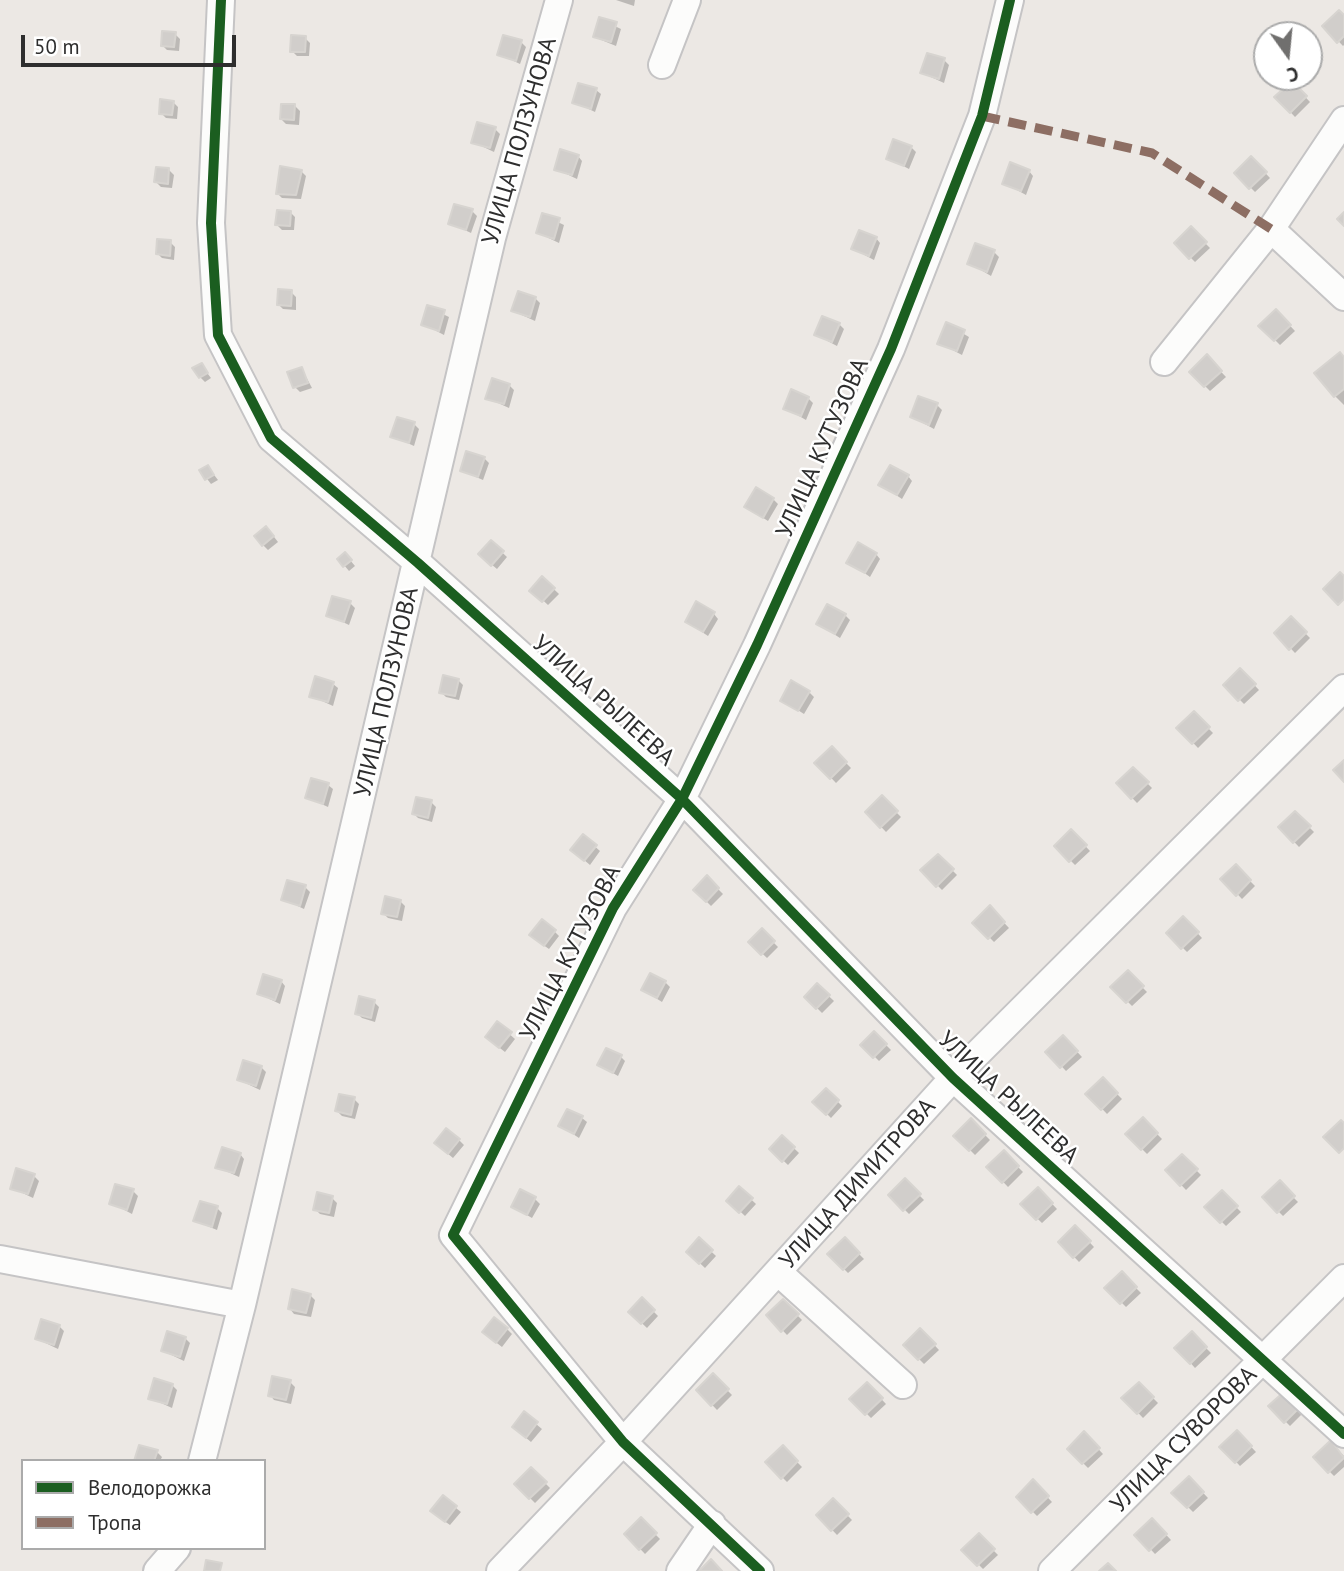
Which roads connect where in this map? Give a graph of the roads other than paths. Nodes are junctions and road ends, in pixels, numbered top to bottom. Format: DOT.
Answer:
graph roads {
  1 [pos="221,0"];
  2 [pos="559,0"];
  3 [pos="687,0"];
  4 [pos="1010,0"];
  5 [pos="662,65"];
  6 [pos="1344,120"];
  7 [pos="1271,229"];
  8 [pos="1344,297"];
  9 [pos="1164,362"];
  10 [pos="418,563"];
  11 [pos="1344,688"];
  12 [pos="682,799"];
  13 [pos="953,1078"];
  14 [pos="0,1259"];
  15 [pos="778,1272"];
  16 [pos="1344,1278"];
  17 [pos="243,1305"];
  18 [pos="1265,1359"];
  19 [pos="903,1385"];
  20 [pos="1344,1434"];
  21 [pos="623,1443"];
  22 [pos="203,1459"];
  23 [pos="712,1524"];
  24 [pos="175,1550"];
  25 [pos="157,1571"];
  26 [pos="500,1571"];
  27 [pos="680,1571"];
  28 [pos="760,1571"];
  29 [pos="1052,1571"];
  1 -- 10 [label="street, УЛИЦА РЫЛЕЕВА"];
  2 -- 10 [label="street, УЛИЦА ПОЛЗУНОВА"];
  3 -- 5 [label="street"];
  4 -- 12 [label="street, УЛИЦА КУТУЗОВА"];
  6 -- 7 [label="street"];
  7 -- 8 [label="street"];
  7 -- 9 [label="street"];
  10 -- 12 [label="street, УЛИЦА РЫЛЕЕВА"];
  10 -- 17 [label="street, УЛИЦА ПОЛЗУНОВА"];
  11 -- 13 [label="street, УЛИЦА ДИМИТРОВА"];
  12 -- 13 [label="street, УЛИЦА РЫЛЕЕВА"];
  12 -- 21 [label="street, УЛИЦА КУТУЗОВА"];
  13 -- 15 [label="street, УЛИЦА ДИМИТРОВА"];
  13 -- 18 [label="street, УЛИЦА РЫЛЕЕВА"];
  14 -- 17 [label="street"];
  15 -- 19 [label="street"];
  15 -- 21 [label="street, УЛИЦА ДИМИТРОВА"];
  16 -- 18 [label="street, УЛИЦА СУВОРОВА"];
  17 -- 22 [label="street, УЛИЦА ПОЛЗУНОВА"];
  18 -- 20 [label="street, УЛИЦА РЫЛЕЕВА"];
  18 -- 29 [label="street, УЛИЦА СУВОРОВА"];
  21 -- 23 [label="street, УЛИЦА КУТУЗОВА"];
  21 -- 26 [label="street, УЛИЦА ДИМИТРОВА"];
  23 -- 27 [label="street"];
  23 -- 28 [label="street, УЛИЦА КУТУЗОВА"];
  24 -- 25 [label="street"];
}
